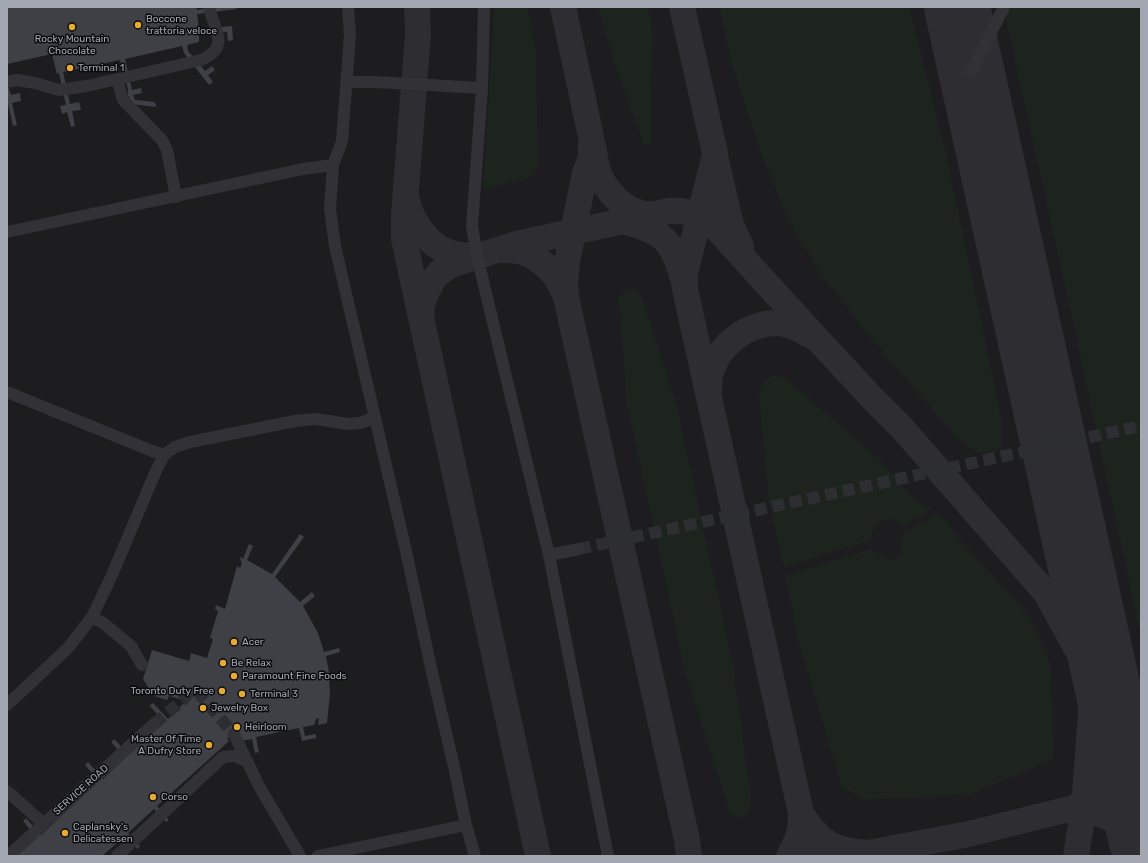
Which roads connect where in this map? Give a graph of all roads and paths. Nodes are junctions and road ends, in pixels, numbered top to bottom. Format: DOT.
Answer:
graph roads {
  1 [pos="209,7"];
  2 [pos="348,7"];
  3 [pos="484,7"];
  4 [pos="1004,7"];
  5 [pos="971,72"];
  6 [pos="117,79"];
  7 [pos="7,82"];
  8 [pos="346,82"];
  9 [pos="482,88"];
  10 [pos="333,165"];
  11 [pos="176,196"];
  12 [pos="7,232"];
  13 [pos="7,392"];
  14 [pos="374,418"];
  15 [pos="164,455"];
  16 [pos="578,549"];
  17 [pos="549,555"];
  18 [pos="92,617"];
  19 [pos="142,665"];
  20 [pos="7,705"];
  21 [pos="154,724"];
  22 [pos="234,734"];
  23 [pos="248,762"];
  24 [pos="7,791"];
  25 [pos="44,824"];
  26 [pos="466,825"];
  27 [pos="8,856"];
  28 [pos="117,856"];
  29 [pos="300,856"];
  30 [pos="318,856"];
  31 [pos="474,856"];
  32 [pos="608,856"];
  1 -- 6 [label="street"];
  2 -- 8 [label="street"];
  3 -- 9 [label="street"];
  4 -- 5 [label="street"];
  6 -- 7 [label="street"];
  6 -- 11 [label="street"];
  8 -- 9 [label="street"];
  8 -- 10 [label="street"];
  9 -- 17 [label="street"];
  10 -- 11 [label="street"];
  10 -- 14 [label="street"];
  11 -- 12 [label="street"];
  13 -- 15 [label="street"];
  14 -- 15 [label="street"];
  14 -- 26 [label="street"];
  15 -- 18 [label="street"];
  16 -- 17 [label="street"];
  17 -- 32 [label="street"];
  18 -- 19 [label="street"];
  18 -- 20 [label="street"];
  21 -- 25 [label="street, SERVICE ROAD"];
  22 -- 23 [label="street"];
  23 -- 28 [label="street"];
  23 -- 29 [label="street"];
  24 -- 25 [label="street"];
  25 -- 27 [label="street, SERVICE ROAD"];
  26 -- 30 [label="street"];
  26 -- 31 [label="street"];
}
